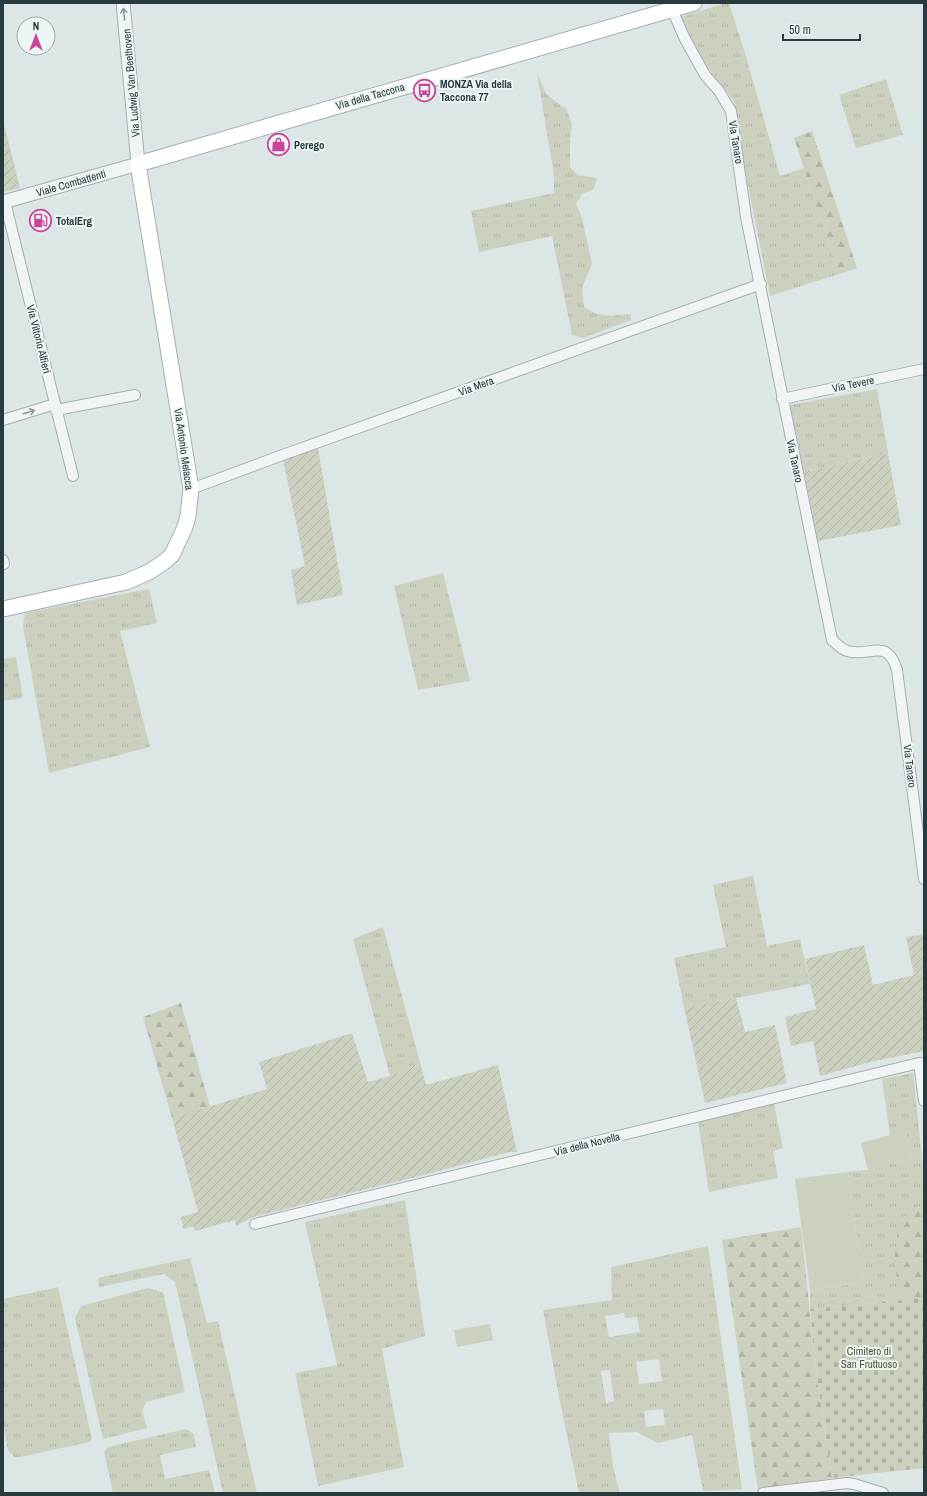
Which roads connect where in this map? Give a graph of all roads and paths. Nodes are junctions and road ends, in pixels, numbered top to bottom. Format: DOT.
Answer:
graph roads {
  1 [pos="123,3"];
  2 [pos="694,3"];
  3 [pos="671,6"];
  4 [pos="138,164"];
  5 [pos="4,202"];
  6 [pos="760,284"];
  7 [pos="924,370"];
  8 [pos="135,396"];
  9 [pos="782,398"];
  10 [pos="56,407"];
  11 [pos="3,420"];
  12 [pos="73,476"];
  13 [pos="191,489"];
  14 [pos="3,609"];
  15 [pos="922,852"];
  16 [pos="924,879"];
  17 [pos="922,1062"];
  18 [pos="924,1101"];
  19 [pos="255,1224"];
  20 [pos="763,1493"];
  21 [pos="882,1493"];
  4 -- 1 [label="street, Via Ludwig Van Beethoven, one-way"];
  2 -- 3 [label="main road, Via della Taccona"];
  3 -- 4 [label="main road, Via della Taccona"];
  3 -- 6 [label="street, Via Tanaro"];
  4 -- 5 [label="street, Viale Combattenti"];
  4 -- 13 [label="main road, Via Antonio Melacca"];
  5 -- 10 [label="street, Via Vittorio Alfieri"];
  6 -- 9 [label="street, Via Tanaro"];
  6 -- 13 [label="street, Via Mera"];
  7 -- 9 [label="street, Via Tevere"];
  8 -- 10 [label="street"];
  9 -- 15 [label="street, Via Tanaro"];
  11 -- 10 [label="street, one-way"];
  10 -- 12 [label="street, Via Vittorio Alfieri"];
  13 -- 14 [label="main road, Via Antonio Melacca"];
  15 -- 16 [label="street, Via Tanaro"];
  17 -- 18 [label="street"];
  17 -- 19 [label="street, Via della Novella"];
  20 -- 21 [label="street"];
}
